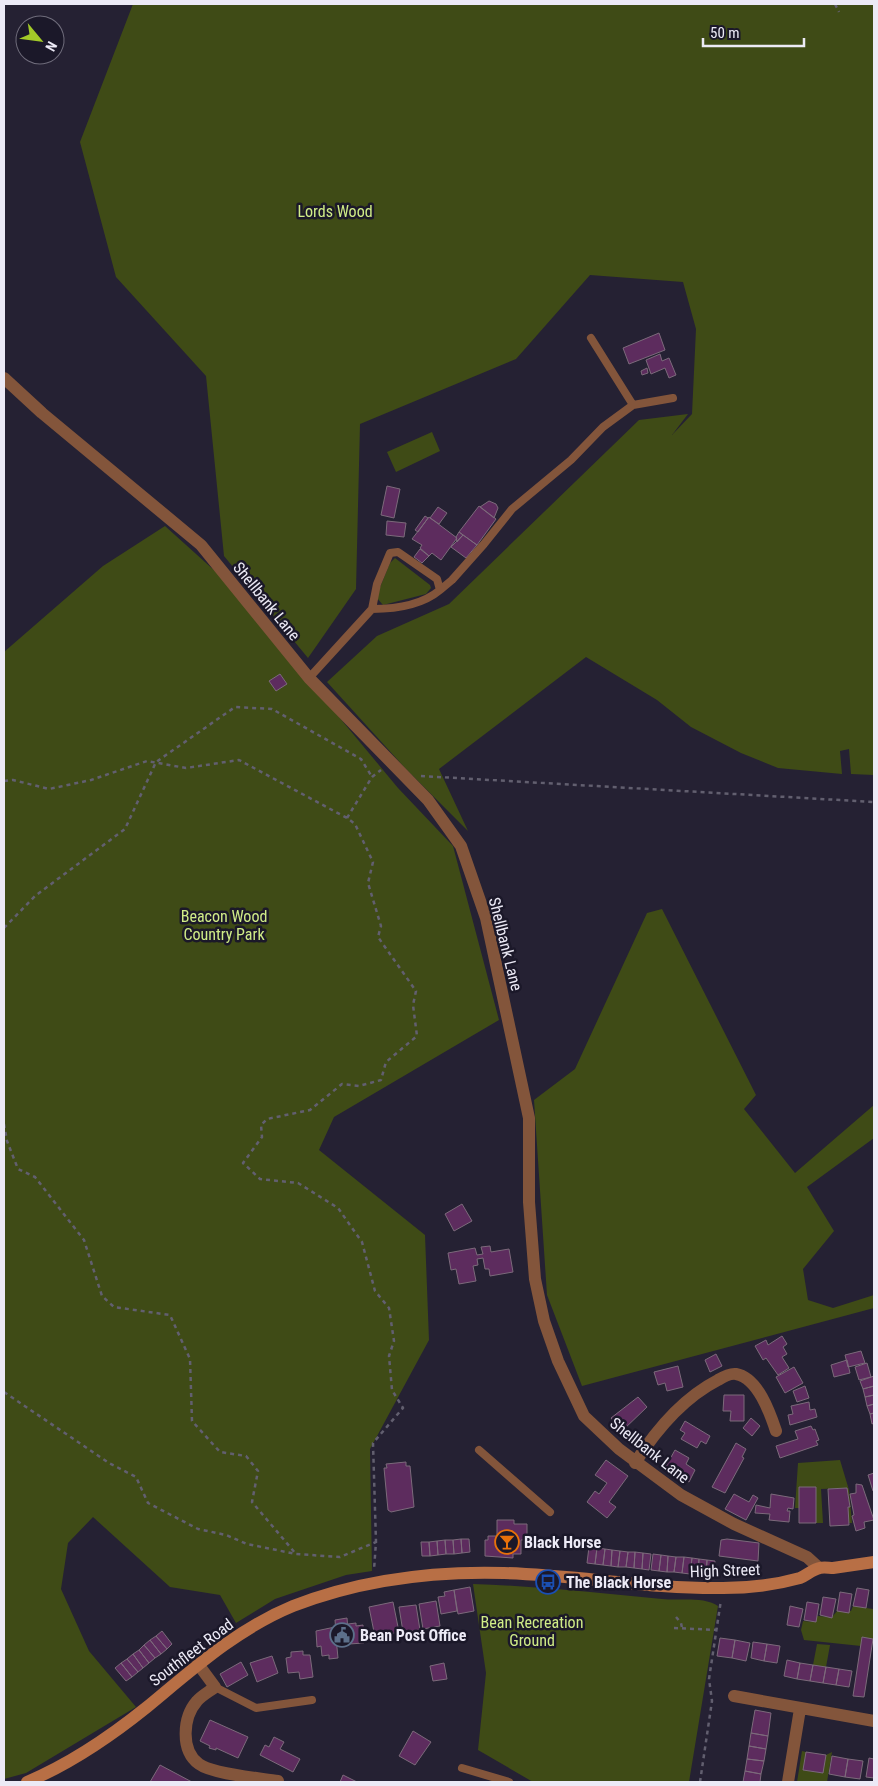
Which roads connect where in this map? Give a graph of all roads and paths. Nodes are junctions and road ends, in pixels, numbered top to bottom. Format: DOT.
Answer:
graph roads {
  1 [pos="835,4"];
  2 [pos="839,12"];
  3 [pos="591,338"];
  4 [pos="4,378"];
  5 [pos="673,398"];
  6 [pos="633,405"];
  7 [pos="440,590"];
  8 [pos="372,608"];
  9 [pos="309,678"];
  10 [pos="156,762"];
  11 [pos="434,776"];
  12 [pos="4,781"];
  13 [pos="874,802"];
  14 [pos="347,818"];
  15 [pos="4,928"];
  16 [pos="4,1124"];
  17 [pos="4,1392"];
  18 [pos="776,1431"];
  19 [pos="479,1450"];
  20 [pos="635,1462"];
  21 [pos="550,1512"];
  22 [pos="376,1542"];
  23 [pos="296,1554"];
  24 [pos="874,1562"];
  25 [pos="818,1567"];
  26 [pos="390,1580"];
  27 [pos="370,1583"];
  28 [pos="723,1588"];
  29 [pos="676,1617"];
  30 [pos="674,1628"];
  31 [pos="682,1628"];
  32 [pos="717,1630"];
  33 [pos="198,1664"];
  34 [pos="215,1688"];
  35 [pos="734,1696"];
  36 [pos="312,1700"];
  37 [pos="800,1709"];
  38 [pos="874,1721"];
  39 [pos="462,1768"];
  40 [pos="278,1781"];
  41 [pos="27,1782"];
  42 [pos="509,1782"];
  43 [pos="700,1782"];
  44 [pos="788,1782"];
  1 -- 2 [label="path"];
  3 -- 6 [label="lane"];
  4 -- 9 [label="street, Shellbank Lane"];
  5 -- 6 [label="lane"];
  6 -- 7 [label="lane"];
  7 -- 8 [label="lane"];
  7 -- 8 [label="lane"];
  8 -- 9 [label="lane"];
  9 -- 20 [label="street, Shellbank Lane"];
  10 -- 12 [label="path"];
  10 -- 14 [label="path"];
  10 -- 14 [label="path"];
  10 -- 15 [label="path"];
  11 -- 13 [label="path"];
  14 -- 22 [label="path"];
  16 -- 23 [label="path"];
  17 -- 23 [label="path"];
  18 -- 20 [label="street"];
  19 -- 21 [label="lane"];
  20 -- 25 [label="street, Shellbank Lane"];
  22 -- 23 [label="path"];
  22 -- 27 [label="path"];
  24 -- 25 [label="main road"];
  25 -- 28 [label="main road, High Street"];
  26 -- 27 [label="main road, Southfleet Road"];
  26 -- 28 [label="main road, High Street"];
  27 -- 33 [label="main road, Southfleet Road"];
  28 -- 32 [label="path"];
  29 -- 31 [label="path"];
  30 -- 31 [label="path"];
  31 -- 32 [label="path"];
  32 -- 43 [label="path"];
  33 -- 34 [label="street"];
  33 -- 41 [label="main road, Southfleet Road"];
  34 -- 36 [label="lane"];
  34 -- 40 [label="street"];
  35 -- 37 [label="street"];
  37 -- 38 [label="street"];
  37 -- 44 [label="street"];
  39 -- 42 [label="lane"];
}
